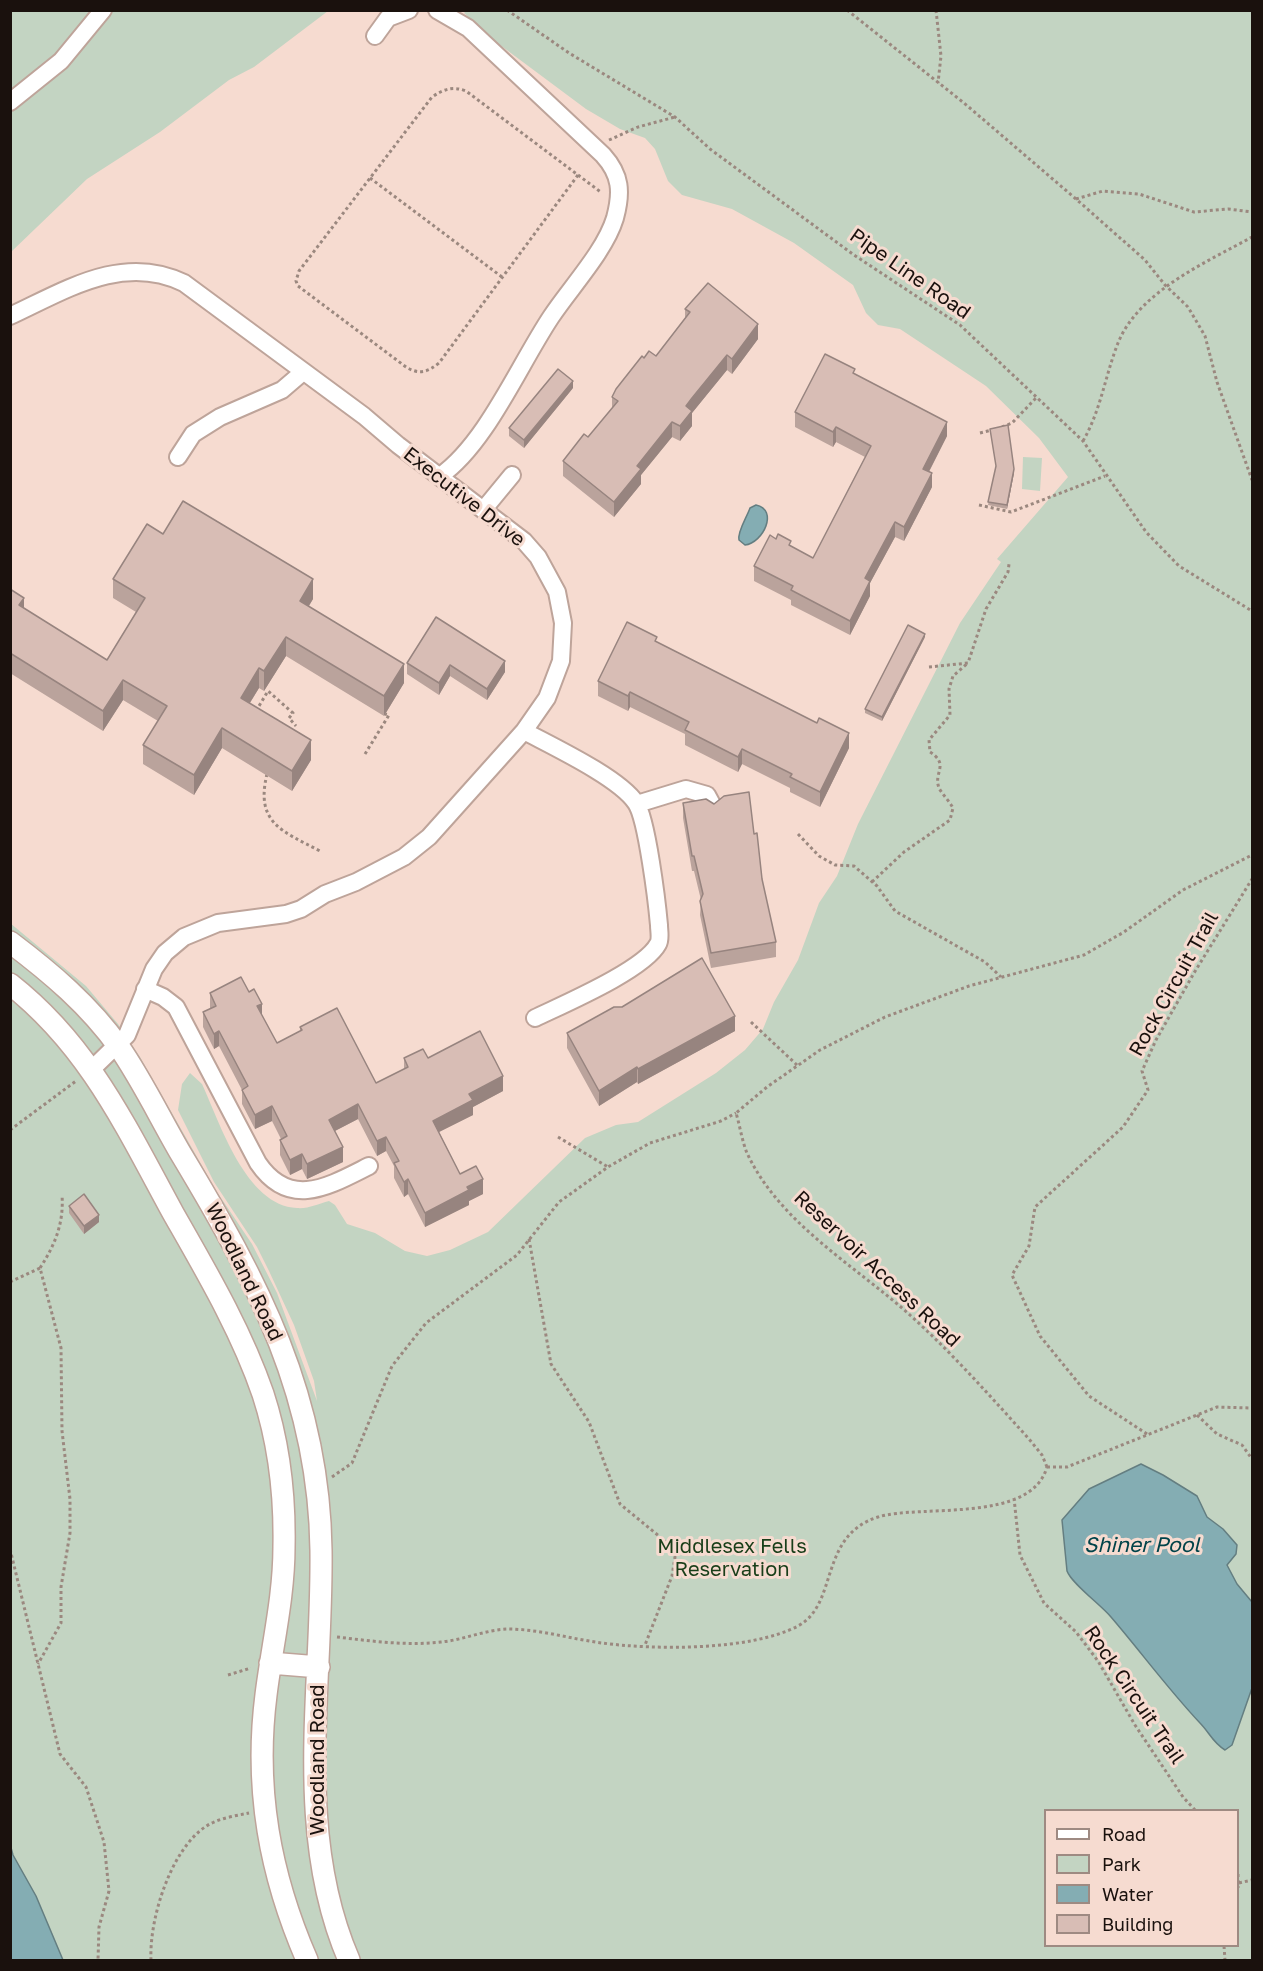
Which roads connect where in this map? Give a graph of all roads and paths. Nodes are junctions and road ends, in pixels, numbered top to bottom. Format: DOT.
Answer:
graph roads {
  1 [pos="103,10"];
  2 [pos="409,10"];
  3 [pos="437,10"];
  4 [pos="507,10"];
  5 [pos="847,10"];
  6 [pos="936,10"];
  7 [pos="375,36"];
  8 [pos="938,83"];
  9 [pos="10,102"];
  10 [pos="675,117"];
  11 [pos="611,139"];
  12 [pos="578,175"];
  13 [pos="370,178"];
  14 [pos="1076,199"];
  15 [pos="618,205"];
  16 [pos="1252,212"];
  17 [pos="1252,237"];
  18 [pos="502,277"];
  19 [pos="1165,285"];
  20 [pos="10,316"];
  21 [pos="303,372"];
  22 [pos="1036,398"];
  23 [pos="980,433"];
  24 [pos="1083,441"];
  25 [pos="178,457"];
  26 [pos="440,476"];
  27 [pos="512,476"];
  28 [pos="1105,476"];
  29 [pos="1252,480"];
  30 [pos="979,505"];
  31 [pos="484,509"];
  32 [pos="1009,564"];
  33 [pos="1252,611"];
  34 [pos="968,663"];
  35 [pos="929,667"];
  36 [pos="254,714"];
  37 [pos="386,714"];
  38 [pos="296,726"];
  39 [pos="524,731"];
  40 [pos="366,754"];
  41 [pos="271,766"];
  42 [pos="637,804"];
  43 [pos="714,808"];
  44 [pos="798,834"];
  45 [pos="320,851"];
  46 [pos="1252,855"];
  47 [pos="1252,879"];
  48 [pos="872,882"];
  49 [pos="10,942"];
  50 [pos="1001,977"];
  51 [pos="10,984"];
  52 [pos="145,989"];
  53 [pos="535,1018"];
  54 [pos="751,1022"];
  55 [pos="118,1045"];
  56 [pos="797,1065"];
  57 [pos="92,1069"];
  58 [pos="736,1113"];
  59 [pos="10,1130"];
  60 [pos="558,1137"];
  61 [pos="369,1166"];
  62 [pos="608,1167"];
  63 [pos="62,1195"];
  64 [pos="529,1239"];
  65 [pos="40,1268"];
  66 [pos="10,1282"];
  67 [pos="1252,1408"];
  68 [pos="1197,1415"];
  69 [pos="1147,1434"];
  70 [pos="1252,1459"];
  71 [pos="1047,1467"];
  72 [pos="328,1480"];
  73 [pos="1014,1498"];
  74 [pos="10,1549"];
  75 [pos="319,1635"];
  76 [pos="645,1645"];
  77 [pos="270,1663"];
  78 [pos="38,1664"];
  79 [pos="319,1667"];
  80 [pos="1194,1809"];
  81 [pos="263,1810"];
  82 [pos="1252,1880"];
  83 [pos="1239,1883"];
  84 [pos="344,1959"];
  85 [pos="98,1960"];
  86 [pos="151,1960"];
  87 [pos="307,1960"];
  1 -- 9 [label="street"];
  2 -- 7 [label="street"];
  3 -- 15 [label="street"];
  4 -- 10 [label="path, Pipe Line Road"];
  5 -- 8 [label="path"];
  6 -- 8 [label="path"];
  8 -- 14 [label="path"];
  10 -- 11 [label="path"];
  10 -- 22 [label="path, Pipe Line Road"];
  12 -- 13 [label="path"];
  12 -- 15 [label="path"];
  12 -- 18 [label="path"];
  13 -- 18 [label="path"];
  13 -- 18 [label="path"];
  14 -- 16 [label="path"];
  14 -- 19 [label="path"];
  15 -- 26 [label="street"];
  17 -- 19 [label="path"];
  19 -- 24 [label="path"];
  19 -- 29 [label="path"];
  20 -- 21 [label="street, Executive Drive"];
  21 -- 25 [label="street"];
  21 -- 26 [label="street, Executive Drive"];
  22 -- 23 [label="path"];
  22 -- 24 [label="path, Pipe Line Road"];
  24 -- 28 [label="path, Pipe Line Road"];
  26 -- 31 [label="street, Executive Drive"];
  27 -- 31 [label="street"];
  28 -- 30 [label="path"];
  28 -- 33 [label="path, Pipe Line Road"];
  31 -- 39 [label="street, Executive Drive"];
  32 -- 34 [label="path"];
  34 -- 35 [label="path"];
  34 -- 48 [label="path"];
  36 -- 38 [label="path"];
  37 -- 40 [label="path"];
  39 -- 42 [label="street"];
  39 -- 52 [label="street, Executive Drive"];
  41 -- 45 [label="path"];
  42 -- 43 [label="street"];
  42 -- 53 [label="street"];
  44 -- 48 [label="path"];
  46 -- 50 [label="path"];
  47 -- 69 [label="path, Rock Circuit Trail"];
  48 -- 50 [label="path"];
  49 -- 55 [label="main road, Woodland Road"];
  50 -- 56 [label="path"];
  51 -- 57 [label="main road, Woodland Road"];
  52 -- 55 [label="street, Executive Drive"];
  52 -- 61 [label="street"];
  54 -- 56 [label="path"];
  55 -- 57 [label="street, Executive Drive"];
  55 -- 75 [label="main road, Woodland Road"];
  56 -- 58 [label="path"];
  57 -- 59 [label="path"];
  57 -- 77 [label="main road, Woodland Road"];
  58 -- 62 [label="path"];
  58 -- 71 [label="path, Reservoir Access Road"];
  60 -- 62 [label="path"];
  62 -- 64 [label="path"];
  63 -- 65 [label="path"];
  64 -- 72 [label="path"];
  64 -- 76 [label="path"];
  65 -- 66 [label="path"];
  65 -- 78 [label="path"];
  67 -- 68 [label="path"];
  68 -- 69 [label="path"];
  68 -- 70 [label="path"];
  69 -- 71 [label="path"];
  71 -- 73 [label="path"];
  73 -- 76 [label="path"];
  73 -- 80 [label="path, Rock Circuit Trail"];
  74 -- 78 [label="path"];
  75 -- 76 [label="path"];
  75 -- 79 [label="main road, Woodland Road"];
  77 -- 79 [label="main road, Woodland Road"];
  77 -- 81 [label="main road, Woodland Road"];
  78 -- 85 [label="path"];
  79 -- 84 [label="main road, Woodland Road"];
  81 -- 86 [label="path"];
  81 -- 87 [label="main road, Woodland Road"];
  82 -- 83 [label="path"];
}
